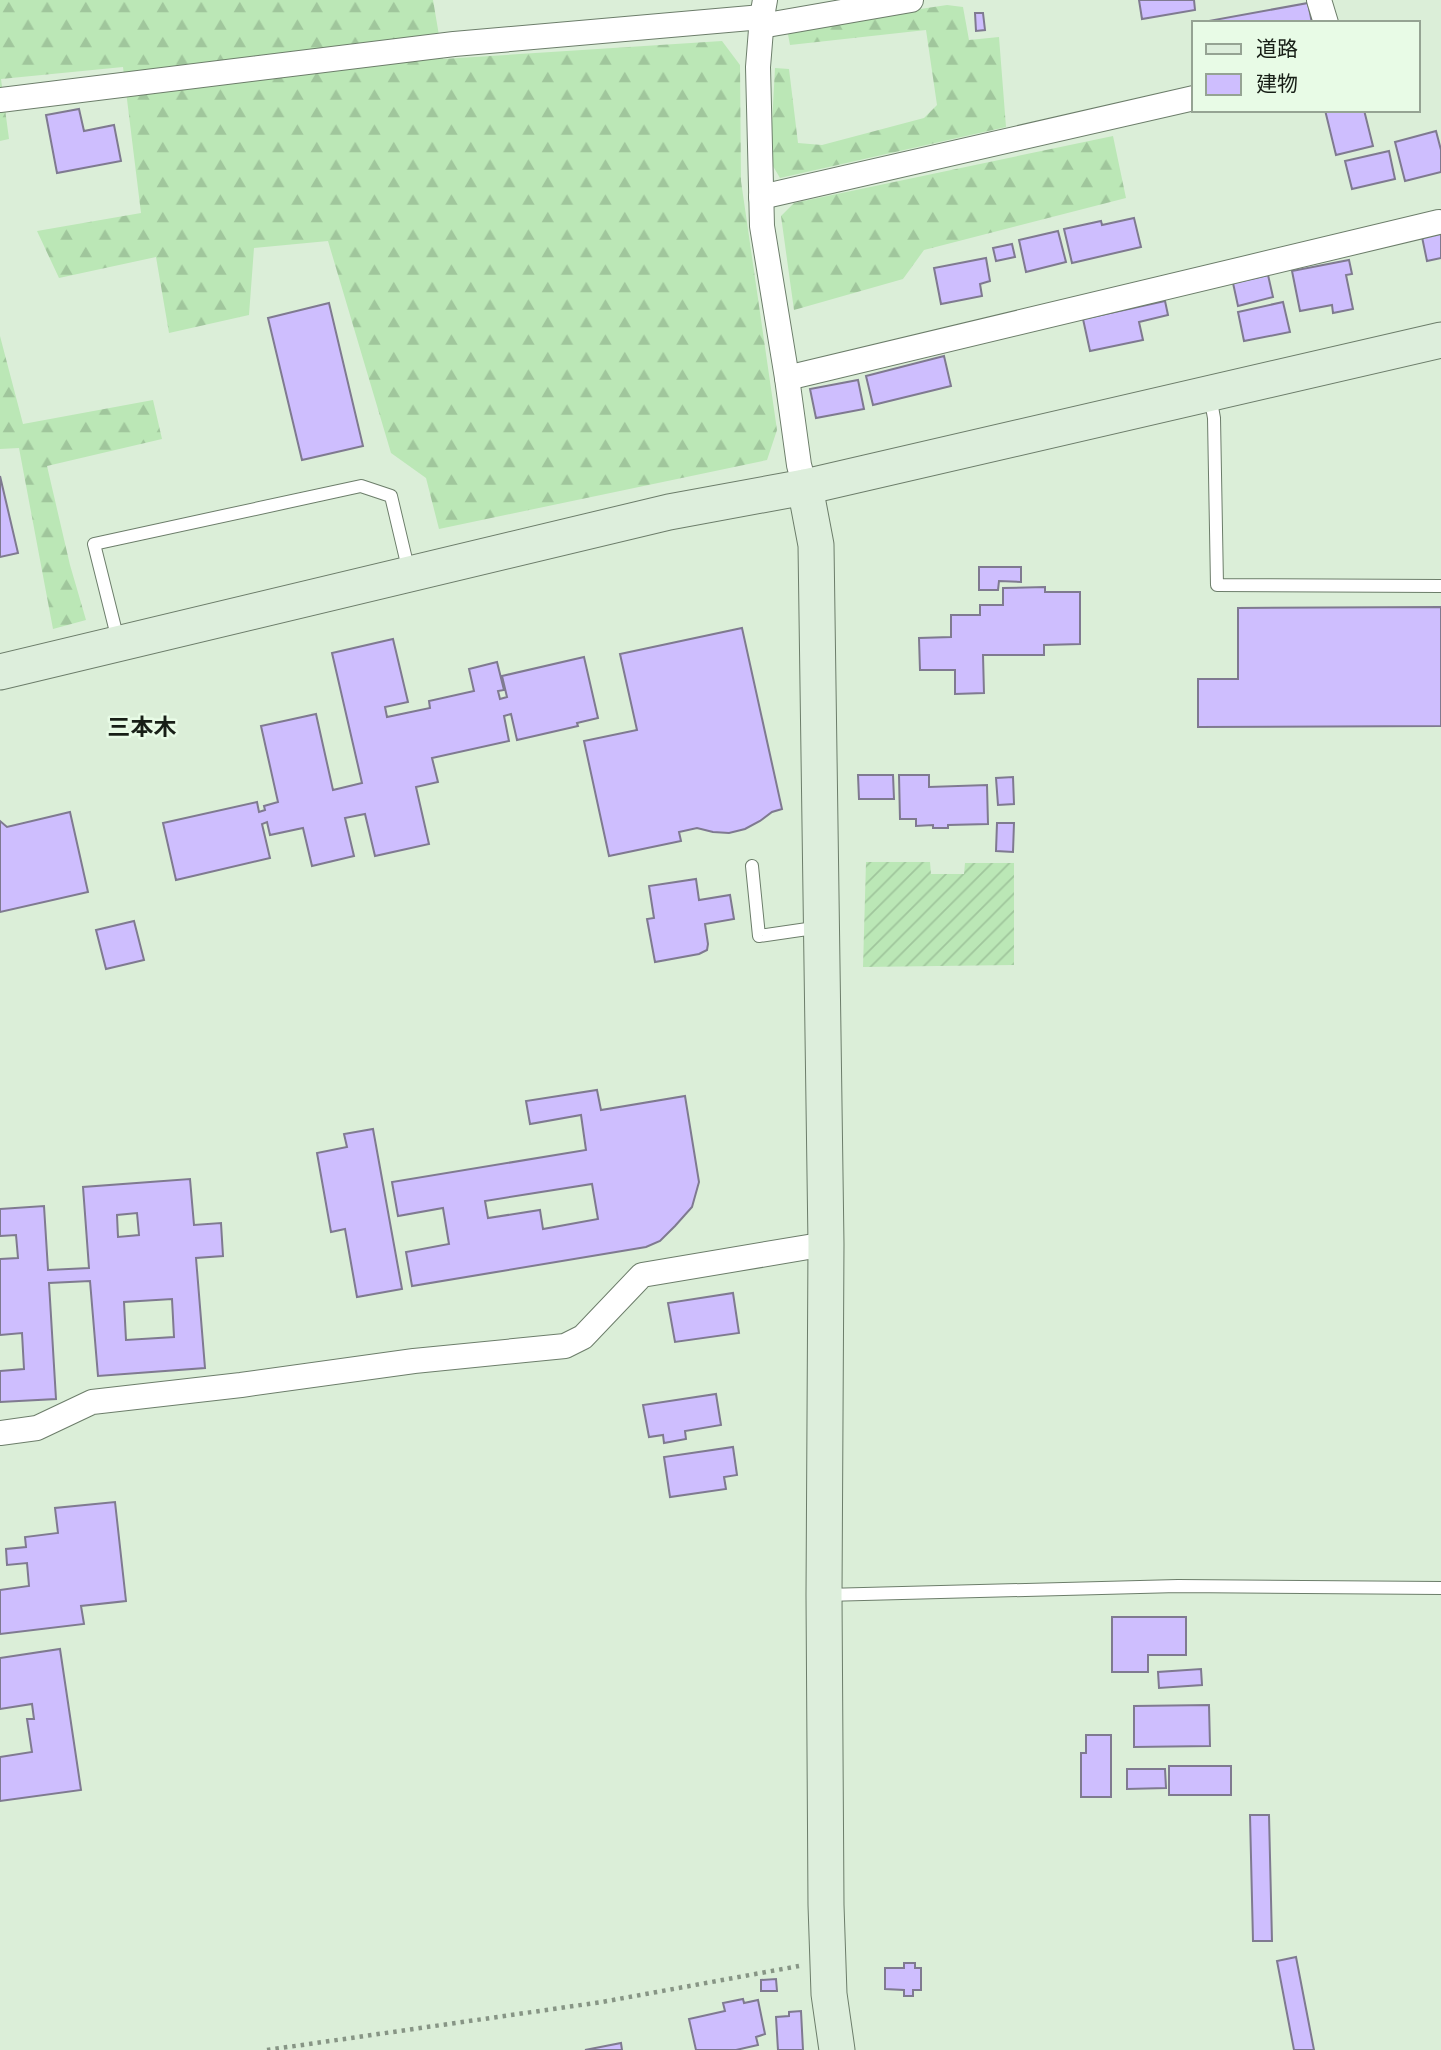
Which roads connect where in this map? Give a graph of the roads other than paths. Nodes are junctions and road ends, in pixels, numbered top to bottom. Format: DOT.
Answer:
graph roads {
  1 [pos="911,0"];
  2 [pos="1319,0"];
  3 [pos="763,14"];
  4 [pos="1325,21"];
  5 [pos="1192,98"];
  6 [pos="0,100"];
  7 [pos="761,197"];
  8 [pos="1439,222"];
  9 [pos="1441,340"];
  10 [pos="787,378"];
  11 [pos="1210,394"];
  12 [pos="805,487"];
  13 [pos="410,575"];
  14 [pos="1441,586"];
  15 [pos="119,644"];
  16 [pos="0,671"];
  17 [pos="752,866"];
  18 [pos="821,927"];
  19 [pos="826,1244"];
  20 [pos="0,1433"];
  21 [pos="1441,1588"];
  22 [pos="824,1595"];
  23 [pos="836,2050"];
  1 -- 3 [label="street"];
  2 -- 4 [label="street"];
  3 -- 6 [label="street"];
  3 -- 7 [label="street"];
  5 -- 7 [label="street"];
  7 -- 10 [label="street"];
  8 -- 10 [label="street"];
  9 -- 11 [label="street"];
  10 -- 12 [label="street"];
  11 -- 12 [label="street"];
  11 -- 14 [label="lane"];
  12 -- 13 [label="street"];
  12 -- 18 [label="street"];
  13 -- 15 [label="street"];
  13 -- 15 [label="lane"];
  15 -- 16 [label="street"];
  17 -- 18 [label="lane"];
  18 -- 19 [label="street"];
  19 -- 20 [label="street"];
  19 -- 22 [label="street"];
  21 -- 22 [label="lane"];
  22 -- 23 [label="street"];
}
